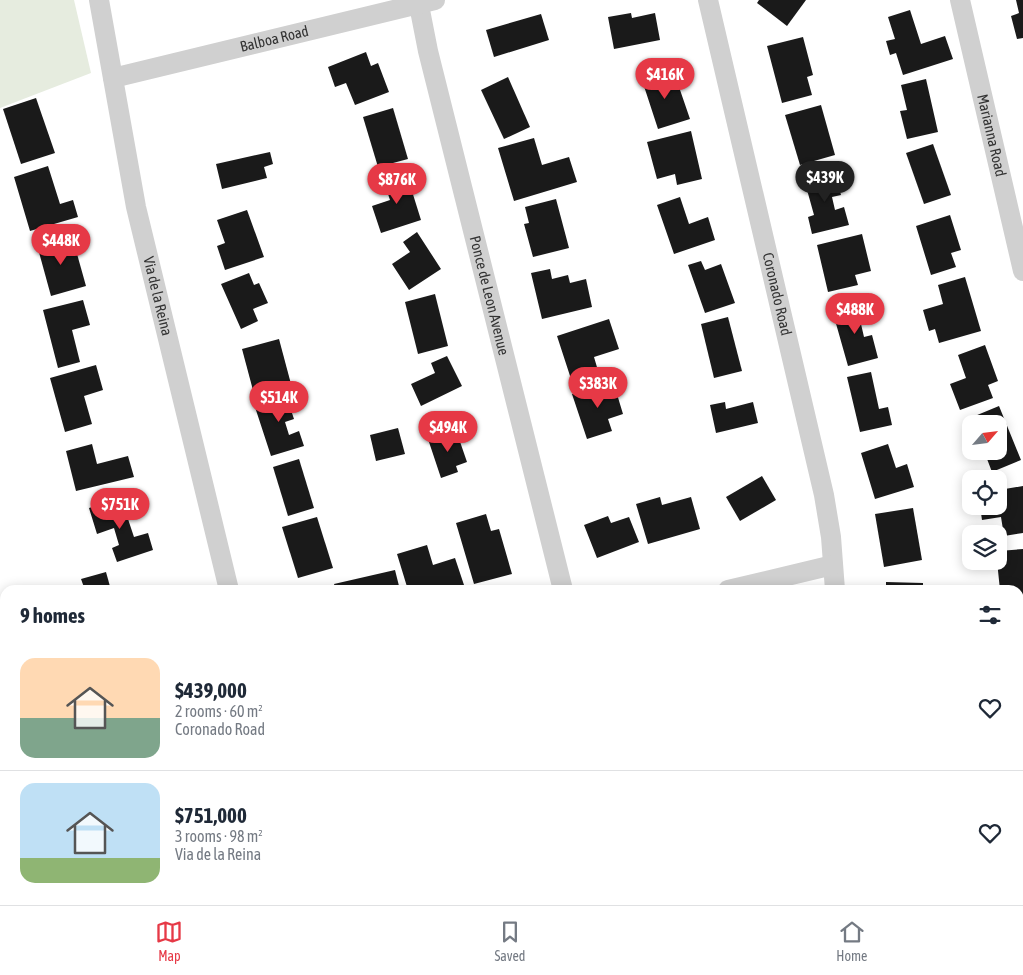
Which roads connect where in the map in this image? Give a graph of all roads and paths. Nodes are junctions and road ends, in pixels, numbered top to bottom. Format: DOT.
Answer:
graph roads {
  1 [pos="99,0"];
  2 [pos="708,0"];
  3 [pos="960,0"];
  4 [pos="424,2"];
  5 [pos="114,78"];
  6 [pos="1023,271"];
  7 [pos="833,565"];
  8 [pos="228,585"];
  9 [pos="562,585"];
  10 [pos="749,585"];
  11 [pos="835,585"];
  1 -- 5 [label="street, Via de la Reina"];
  2 -- 7 [label="street, Coronado Road"];
  3 -- 6 [label="street, Marianna Road"];
  4 -- 5 [label="street, Balboa Road"];
  4 -- 9 [label="street, Ponce de Leon Avenue"];
  5 -- 8 [label="street, Via de la Reina"];
  7 -- 10 [label="street"];
  7 -- 11 [label="street, Coronado Road"];
}
